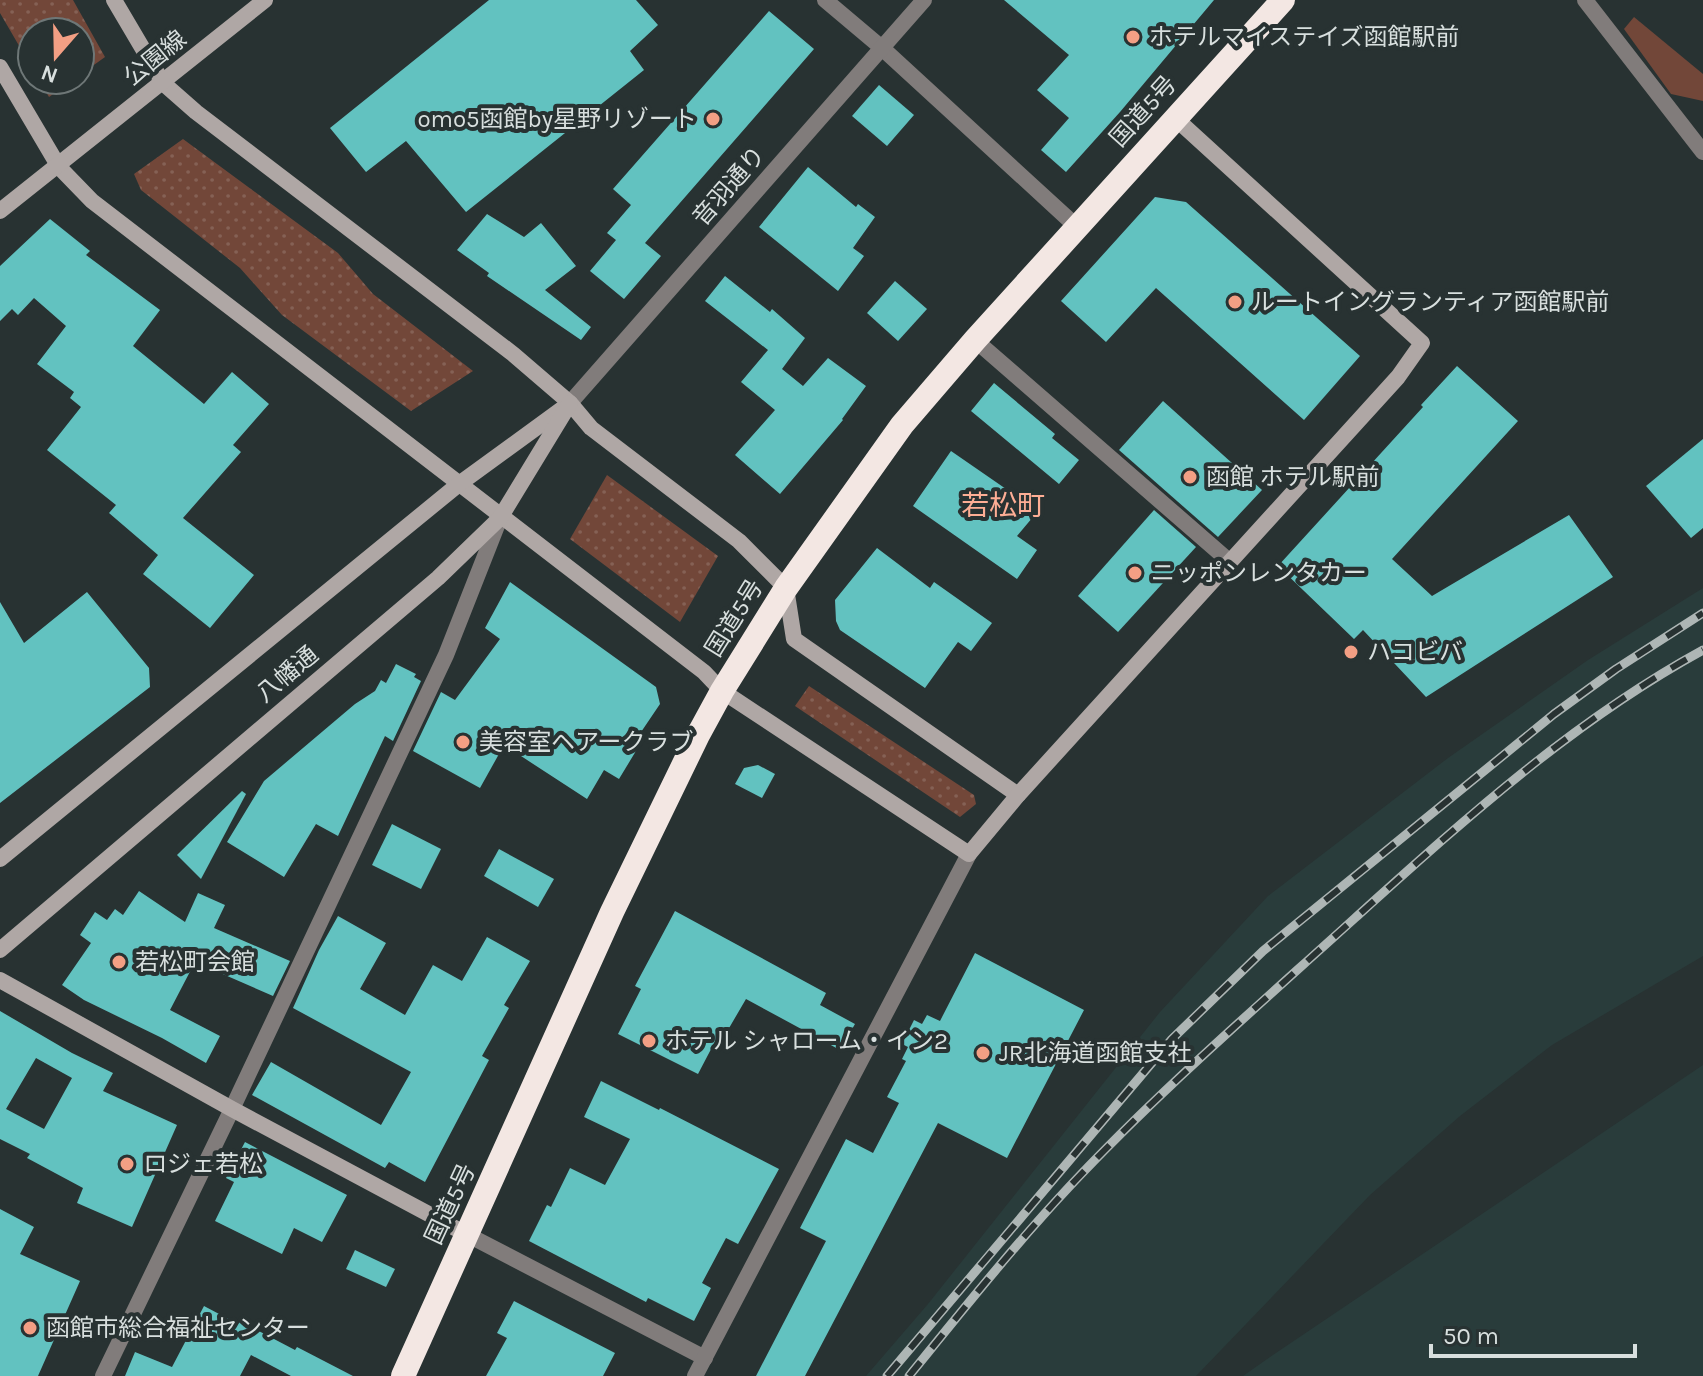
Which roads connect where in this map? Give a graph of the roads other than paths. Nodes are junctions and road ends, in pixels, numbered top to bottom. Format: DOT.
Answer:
graph roads {
  1 [pos="114,0"];
  2 [pos="265,0"];
  3 [pos="825,0"];
  4 [pos="924,0"];
  5 [pos="1283,0"];
  6 [pos="1585,0"];
  7 [pos="882,48"];
  8 [pos="0,67"];
  9 [pos="163,83"];
  10 [pos="1174,117"];
  11 [pos="1703,152"];
  12 [pos="59,167"];
  13 [pos="0,211"];
  14 [pos="1077,227"];
  15 [pos="975,340"];
  16 [pos="570,403"];
  17 [pos="459,484"];
  18 [pos="500,518"];
  19 [pos="1229,561"];
  20 [pos="786,588"];
  21 [pos="722,691"];
  22 [pos="1018,795"];
  23 [pos="969,854"];
  24 [pos="0,859"];
  25 [pos="0,950"];
  26 [pos="0,980"];
  27 [pos="232,1109"];
  28 [pos="468,1235"];
  29 [pos="705,1358"];
  30 [pos="103,1376"];
  31 [pos="403,1376"];
  32 [pos="695,1376"];
  1 -- 9 [label="street"];
  2 -- 9 [label="street, 公園線"];
  3 -- 7 [label="street"];
  4 -- 7 [label="street, 音羽通り"];
  5 -- 10 [label="highway, 国道5号"];
  6 -- 11 [label="street"];
  7 -- 14 [label="street"];
  7 -- 16 [label="street, 音羽通り"];
  8 -- 12 [label="street"];
  9 -- 12 [label="street, 公園線"];
  9 -- 16 [label="street"];
  10 -- 14 [label="highway, 国道5号"];
  10 -- 19 [label="street"];
  12 -- 13 [label="street, 公園線"];
  12 -- 17 [label="street"];
  14 -- 15 [label="highway, 国道5号"];
  15 -- 19 [label="street"];
  15 -- 20 [label="highway, 国道5号"];
  16 -- 17 [label="street"];
  16 -- 18 [label="street, 八幡通"];
  16 -- 20 [label="street"];
  17 -- 18 [label="street"];
  17 -- 24 [label="street"];
  18 -- 21 [label="street"];
  18 -- 25 [label="street, 八幡通"];
  18 -- 27 [label="street"];
  19 -- 22 [label="street"];
  20 -- 21 [label="highway, 国道5号"];
  20 -- 22 [label="street"];
  21 -- 23 [label="street"];
  21 -- 28 [label="highway, 国道5号"];
  22 -- 23 [label="street"];
  23 -- 29 [label="street"];
  26 -- 27 [label="street"];
  27 -- 28 [label="street"];
  27 -- 30 [label="street"];
  28 -- 29 [label="street"];
  28 -- 31 [label="highway, 国道5号"];
  29 -- 32 [label="street"];
}
